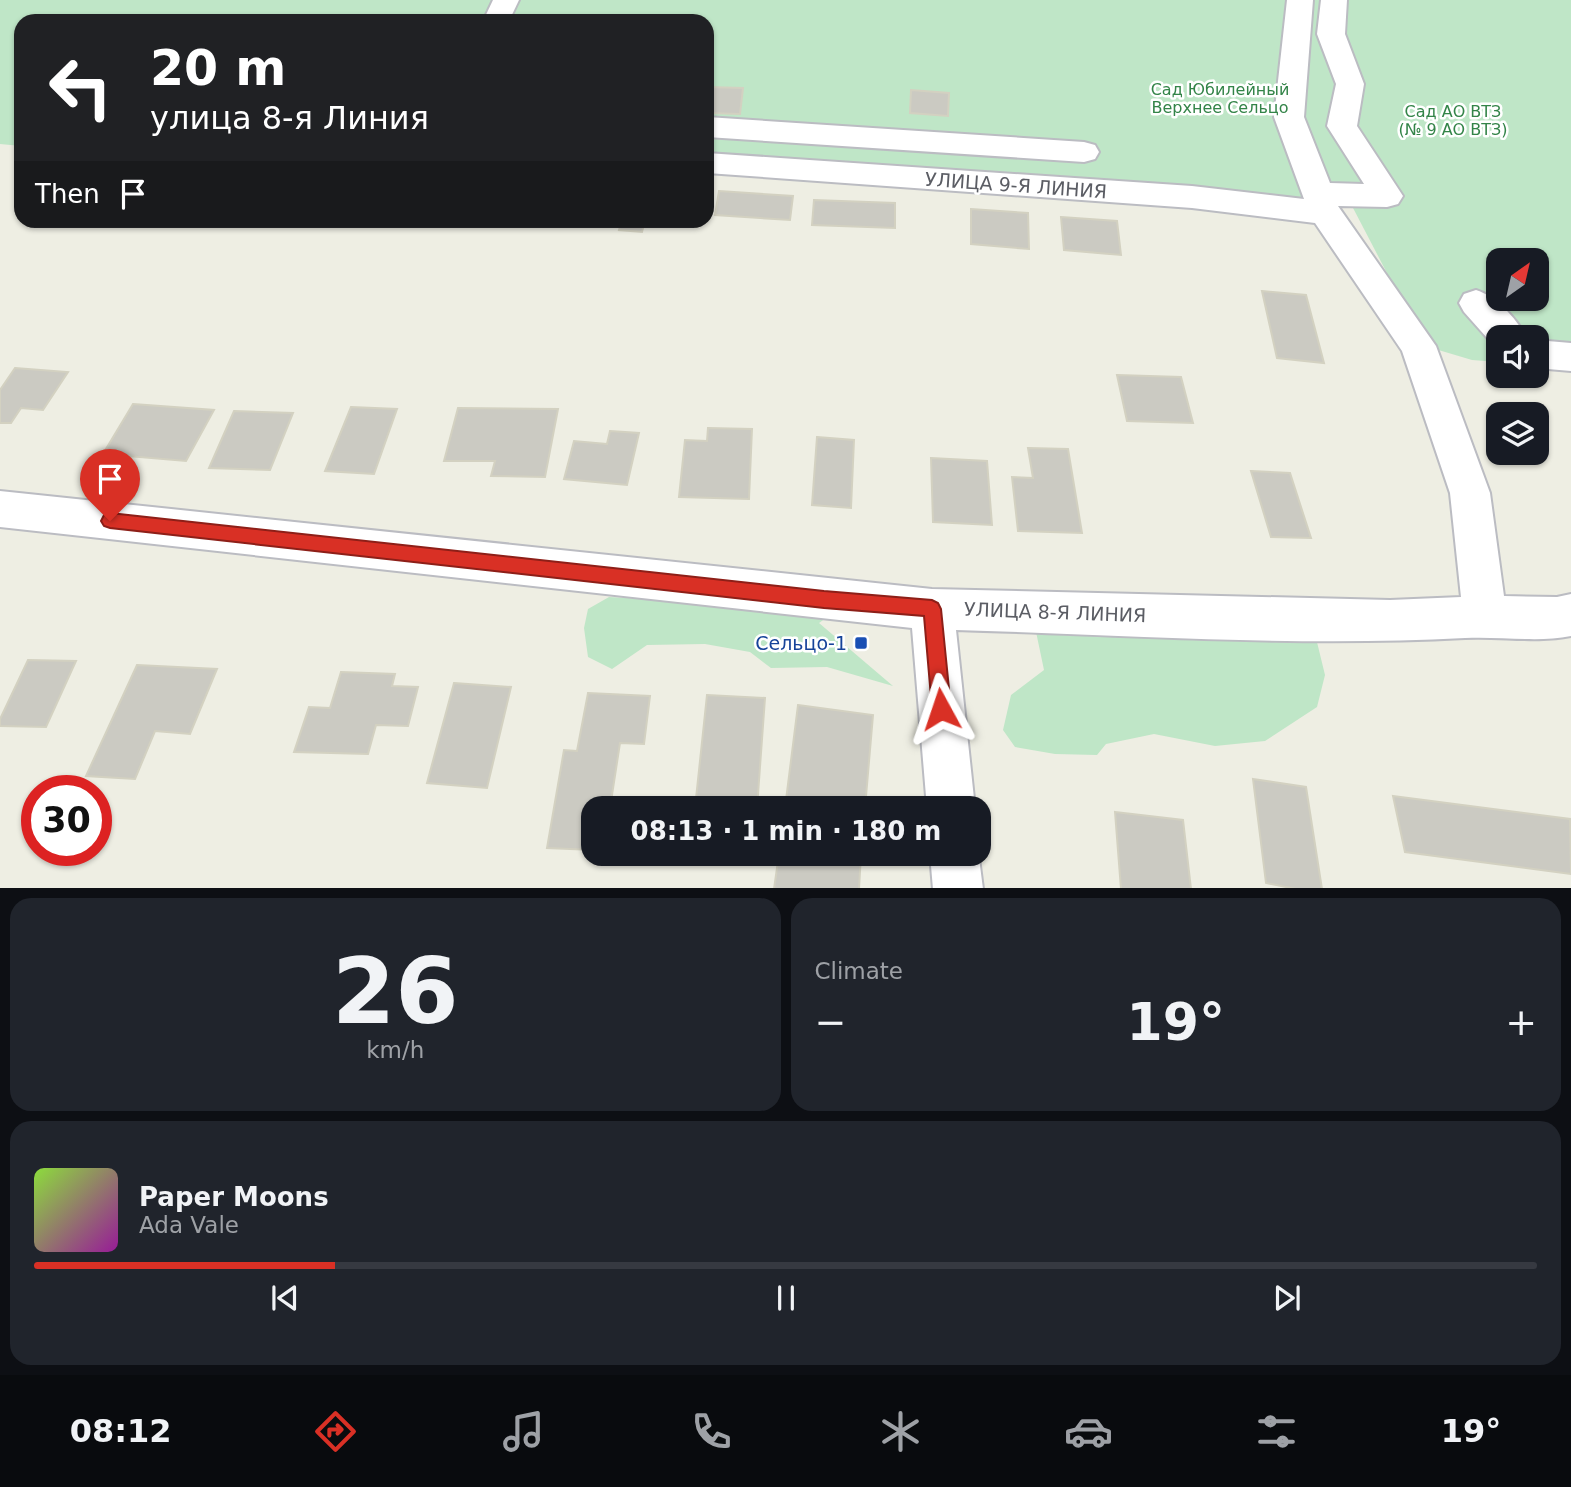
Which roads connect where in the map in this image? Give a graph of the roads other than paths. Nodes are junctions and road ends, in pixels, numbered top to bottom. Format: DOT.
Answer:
graph roads {
  1 [pos="1300,0"];
  2 [pos="1334,0"];
  3 [pos="714,127"];
  4 [pos="1084,152"];
  5 [pos="714,163"];
  6 [pos="1322,204"];
  7 [pos="1476,303"];
  8 [pos="1497,325"];
  9 [pos="1549,355"];
  10 [pos="1571,357"];
  11 [pos="0,509"];
  12 [pos="932,609"];
  13 [pos="1571,615"];
  14 [pos="1485,616"];
  15 [pos="949,796"];
  16 [pos="956,866"];
  17 [pos="958,888"];
  1 -- 6 [label="street"];
  2 -- 6 [label="street, УЛИЦА 9-Я ЛИНИЯ"];
  3 -- 4 [label="street"];
  5 -- 6 [label="street, УЛИЦА 9-Я ЛИНИЯ"];
  6 -- 14 [label="street"];
  7 -- 8 [label="street"];
  9 -- 10 [label="street"];
  11 -- 12 [label="street, УЛИЦА 8-Я ЛИНИЯ"];
  12 -- 14 [label="street, УЛИЦА 8-Я ЛИНИЯ"];
  12 -- 15 [label="street"];
  13 -- 14 [label="street, УЛИЦА 8-Я ЛИНИЯ"];
  16 -- 17 [label="street"];
}
